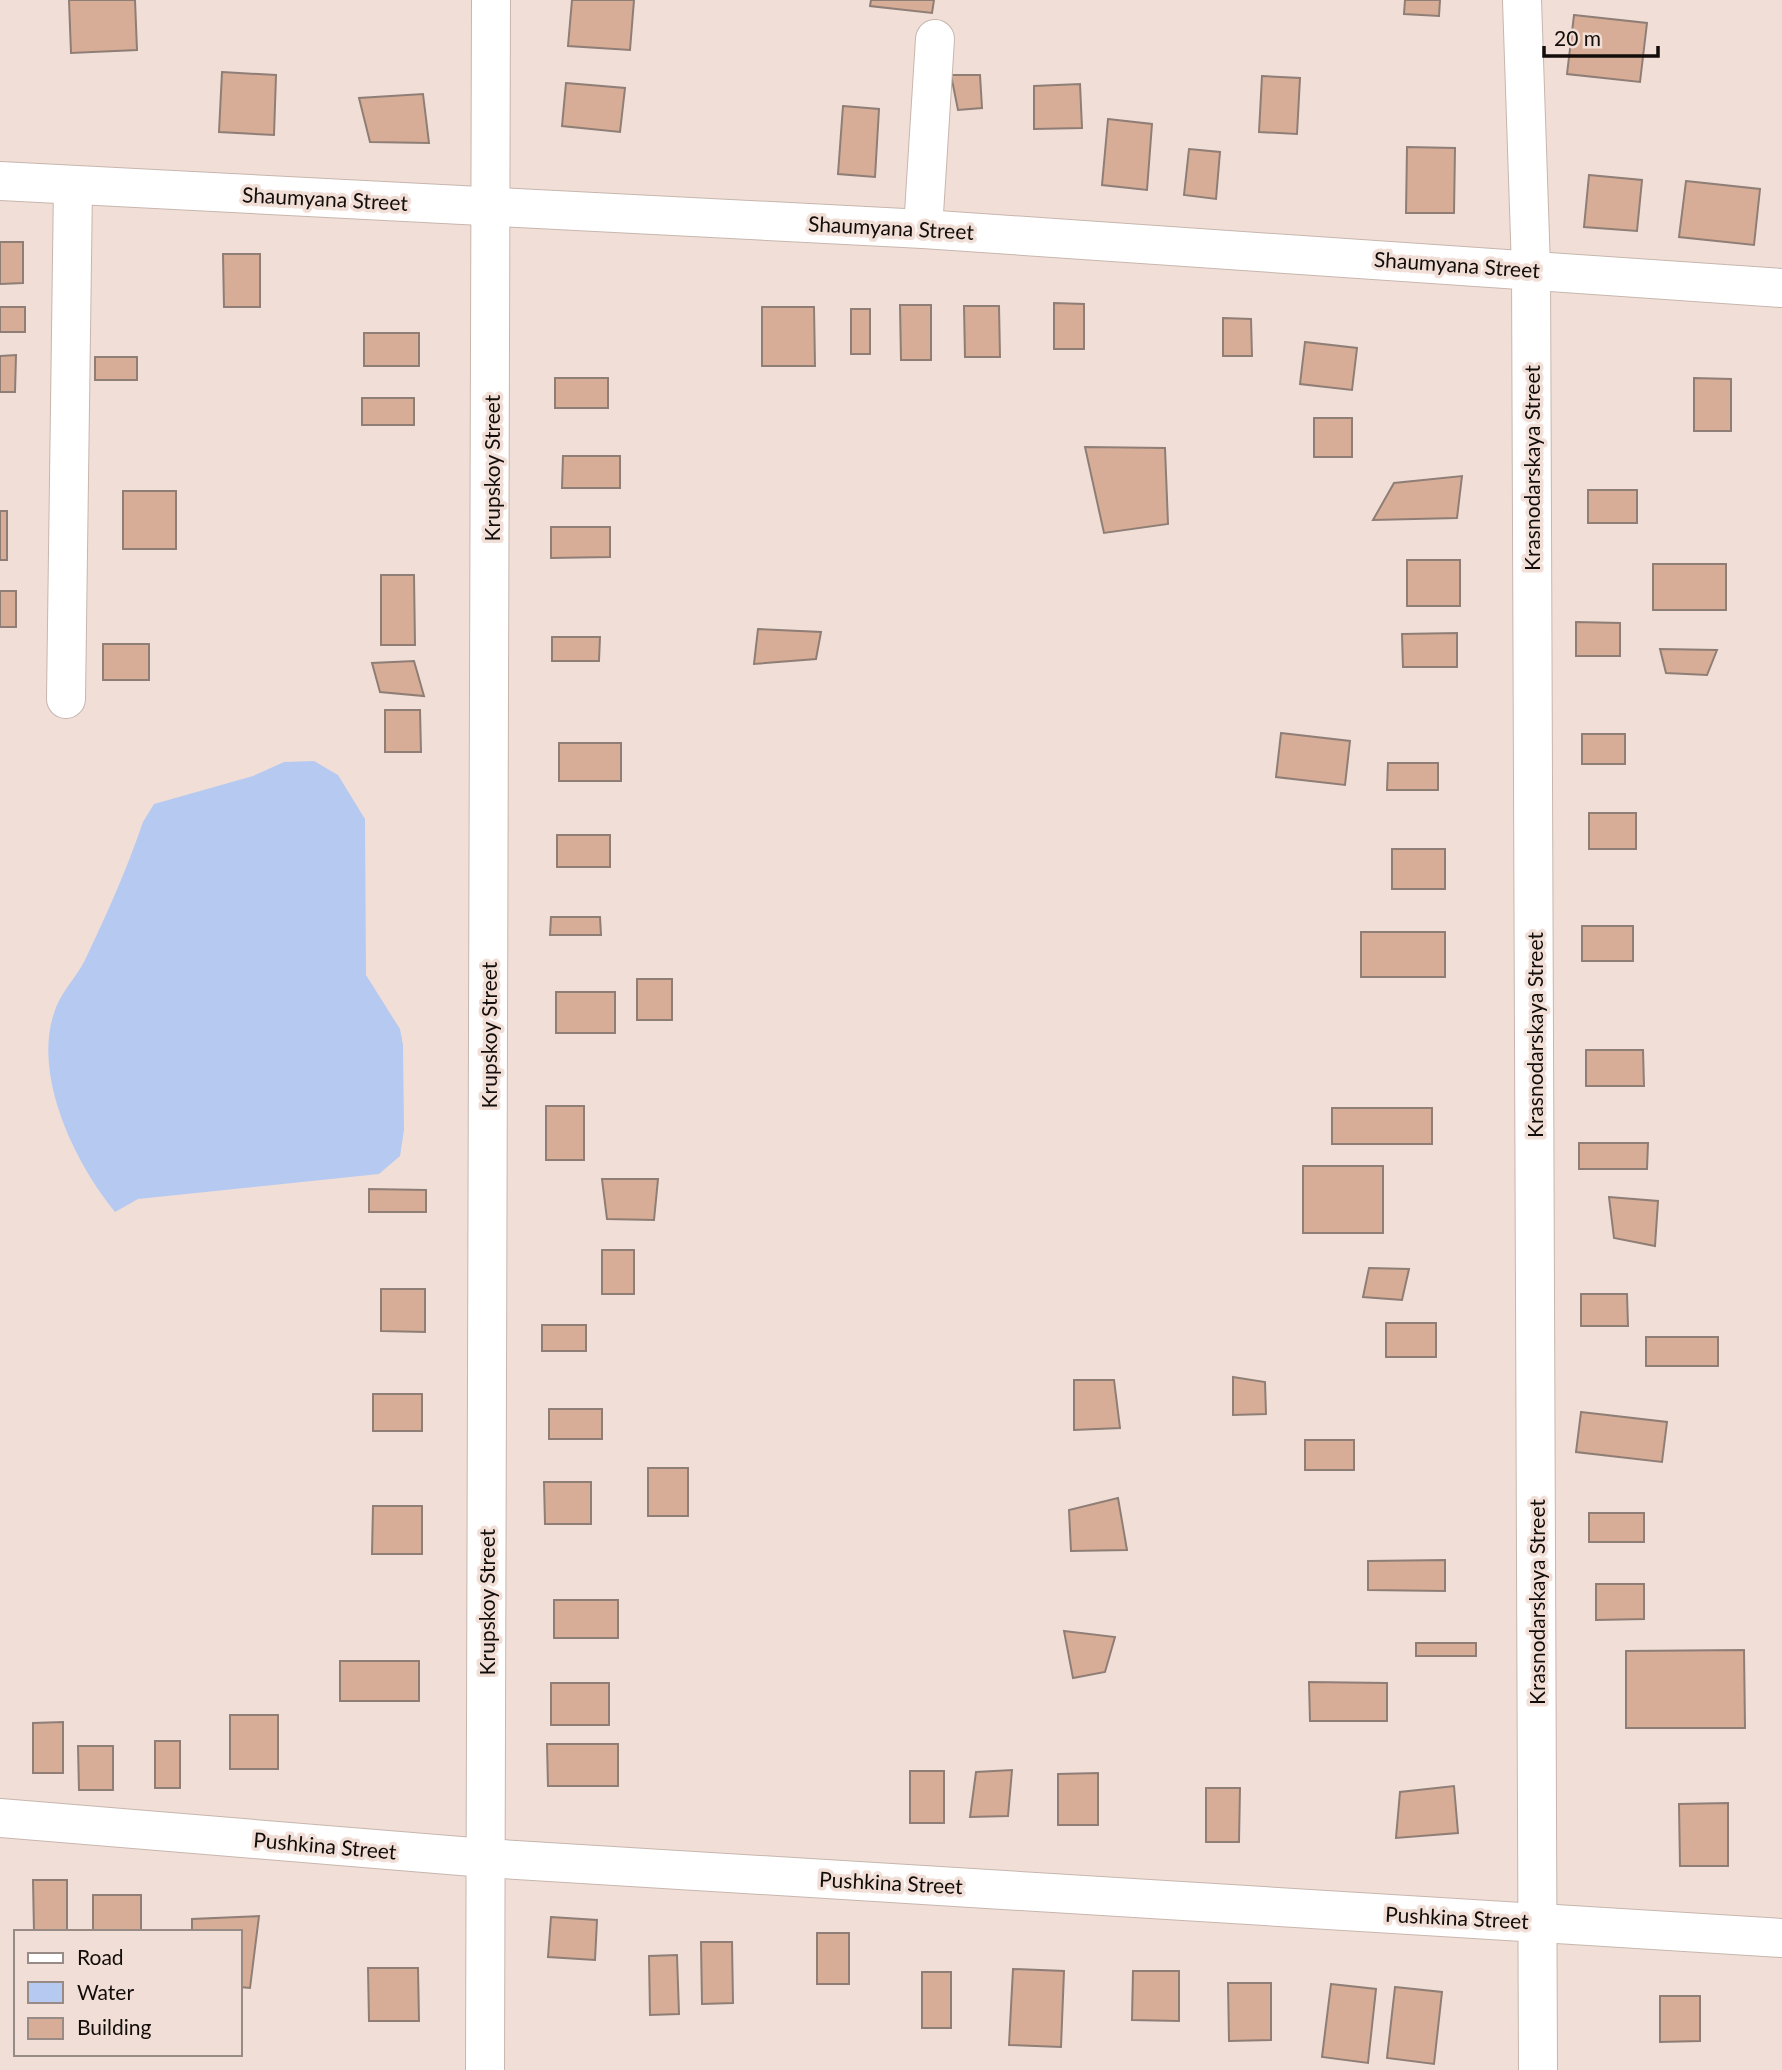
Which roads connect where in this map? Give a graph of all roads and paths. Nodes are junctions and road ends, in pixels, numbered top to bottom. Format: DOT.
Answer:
graph roads {
  1 [pos="491,0"];
  2 [pos="1522,0"];
  3 [pos="935,39"];
  4 [pos="0,181"];
  5 [pos="73,186"];
  6 [pos="492,206"];
  7 [pos="923,229"];
  8 [pos="1531,268"];
  9 [pos="1782,288"];
  10 [pos="66,699"];
  11 [pos="0,1818"];
  12 [pos="485,1858"];
  13 [pos="1537,1922"];
  14 [pos="1782,1938"];
  15 [pos="485,2070"];
  16 [pos="1538,2070"];
  1 -- 6 [label="street, Krupskoy Street"];
  2 -- 8 [label="street, Krasnodarskaya Street"];
  3 -- 7 [label="street"];
  4 -- 5 [label="street, Shaumyana Street"];
  5 -- 6 [label="street, Shaumyana Street"];
  5 -- 10 [label="street"];
  6 -- 7 [label="street, Shaumyana Street"];
  6 -- 12 [label="street, Krupskoy Street"];
  7 -- 8 [label="street, Shaumyana Street"];
  8 -- 9 [label="street, Shaumyana Street"];
  8 -- 13 [label="street, Krasnodarskaya Street"];
  11 -- 12 [label="street, Pushkina Street"];
  12 -- 13 [label="street, Pushkina Street"];
  12 -- 15 [label="street, Krupskoy Street"];
  13 -- 14 [label="street, Pushkina Street"];
  13 -- 16 [label="street, Krasnodarskaya Street"];
}
